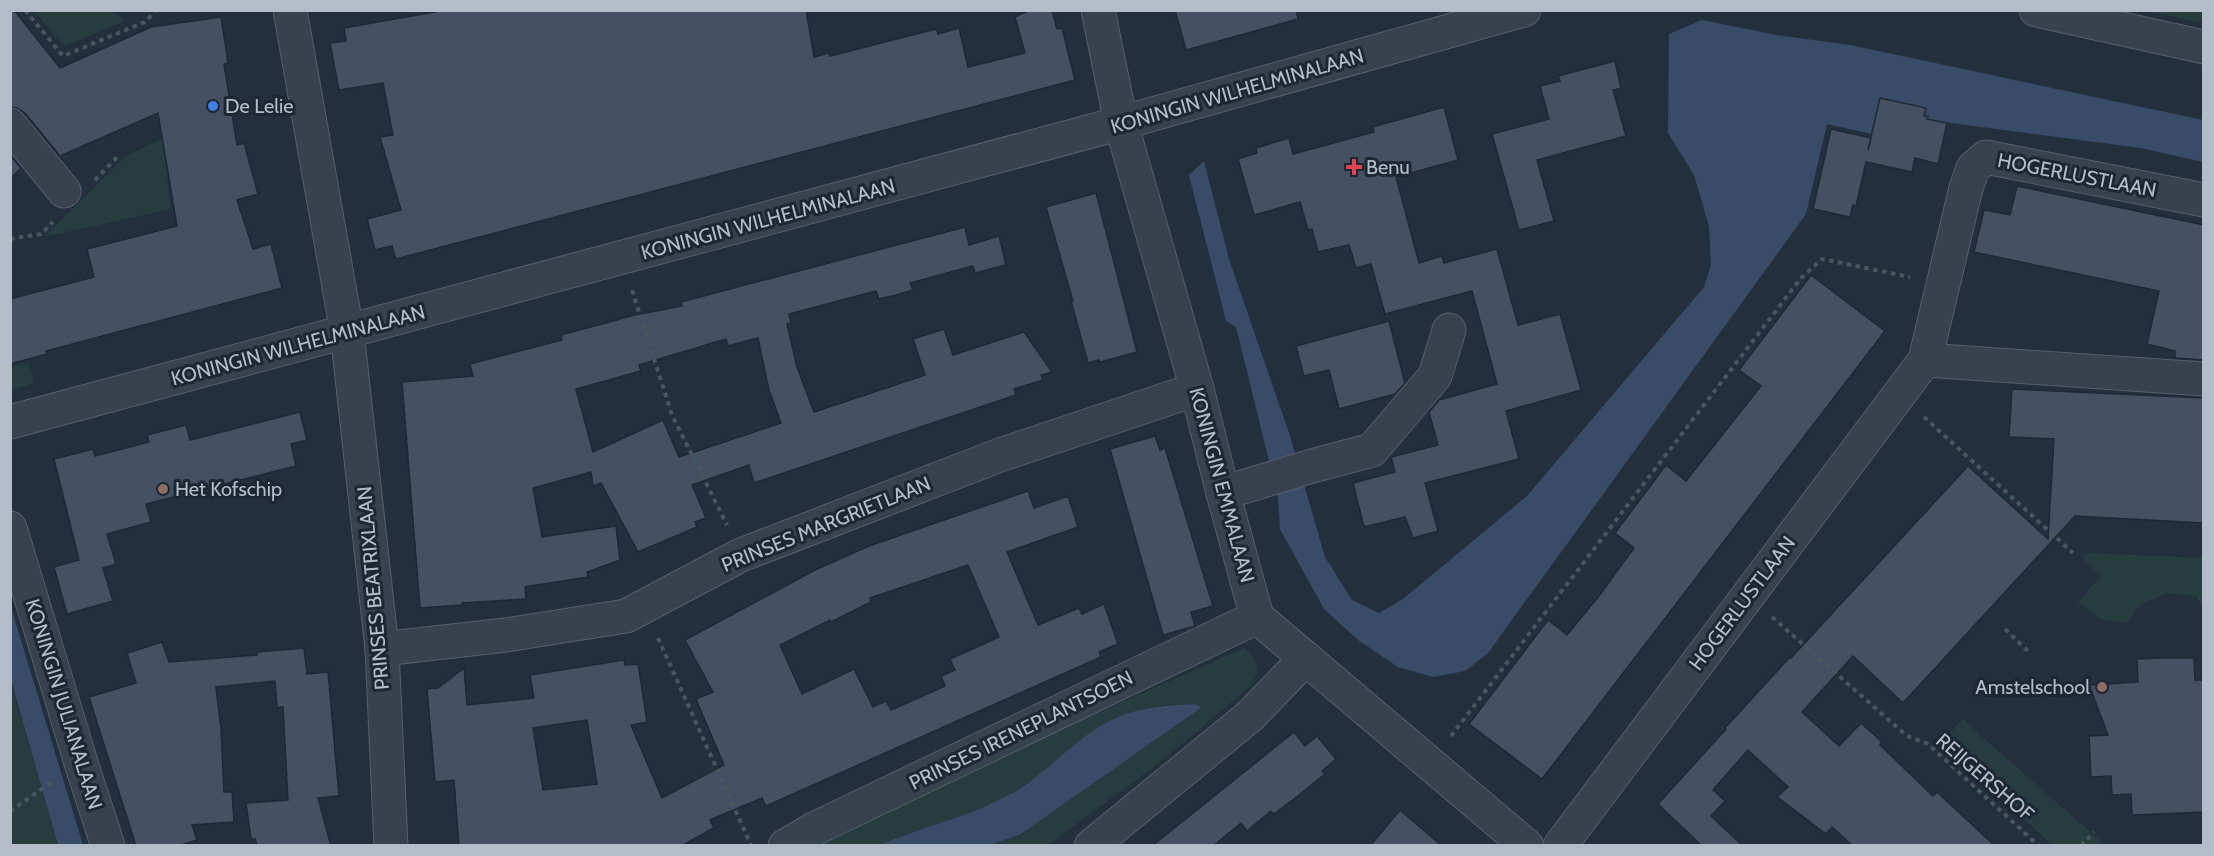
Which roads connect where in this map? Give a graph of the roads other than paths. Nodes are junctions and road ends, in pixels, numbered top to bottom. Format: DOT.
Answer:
graph roads {
  1 [pos="290,10"];
  2 [pos="1098,10"];
  3 [pos="1524,10"];
  4 [pos="2036,10"];
  5 [pos="2204,47"];
  6 [pos="1121,123"];
  7 [pos="10,125"];
  8 [pos="64,190"];
  9 [pos="2204,200"];
  10 [pos="1449,330"];
  11 [pos="347,332"];
  12 [pos="1925,360"];
  13 [pos="2204,379"];
  14 [pos="1197,389"];
  15 [pos="10,422"];
  16 [pos="1222,493"];
  17 [pos="10,528"];
  18 [pos="1257,617"];
  19 [pos="381,649"];
  20 [pos="1306,658"];
  21 [pos="108,846"];
  22 [pos="391,846"];
  23 [pos="785,846"];
  24 [pos="1091,846"];
  25 [pos="1527,846"];
  26 [pos="1560,846"];
  1 -- 11 [label="street, PRINSES BEATRIXLAAN"];
  2 -- 6 [label="street, KONINGIN EMMALAAN"];
  3 -- 6 [label="street, KONINGIN WILHELMINALAAN"];
  4 -- 5 [label="street"];
  6 -- 11 [label="street, KONINGIN WILHELMINALAAN"];
  6 -- 14 [label="street, KONINGIN EMMALAAN"];
  7 -- 8 [label="street"];
  9 -- 12 [label="street, HOGERLUSTLAAN"];
  10 -- 16 [label="street"];
  11 -- 15 [label="street, KONINGIN WILHELMINALAAN"];
  11 -- 19 [label="street, PRINSES BEATRIXLAAN"];
  12 -- 13 [label="street"];
  12 -- 26 [label="street, HOGERLUSTLAAN"];
  14 -- 16 [label="street, KONINGIN EMMALAAN"];
  14 -- 19 [label="street, PRINSES MARGRIETLAAN"];
  16 -- 18 [label="street, KONINGIN EMMALAAN"];
  17 -- 21 [label="street, KONINGIN JULIANALAAN"];
  18 -- 20 [label="street"];
  18 -- 23 [label="street, PRINSES IRENEPLANTSOEN"];
  19 -- 22 [label="street, PRINSES BEATRIXLAAN"];
  20 -- 24 [label="street"];
  20 -- 25 [label="street"];
}
